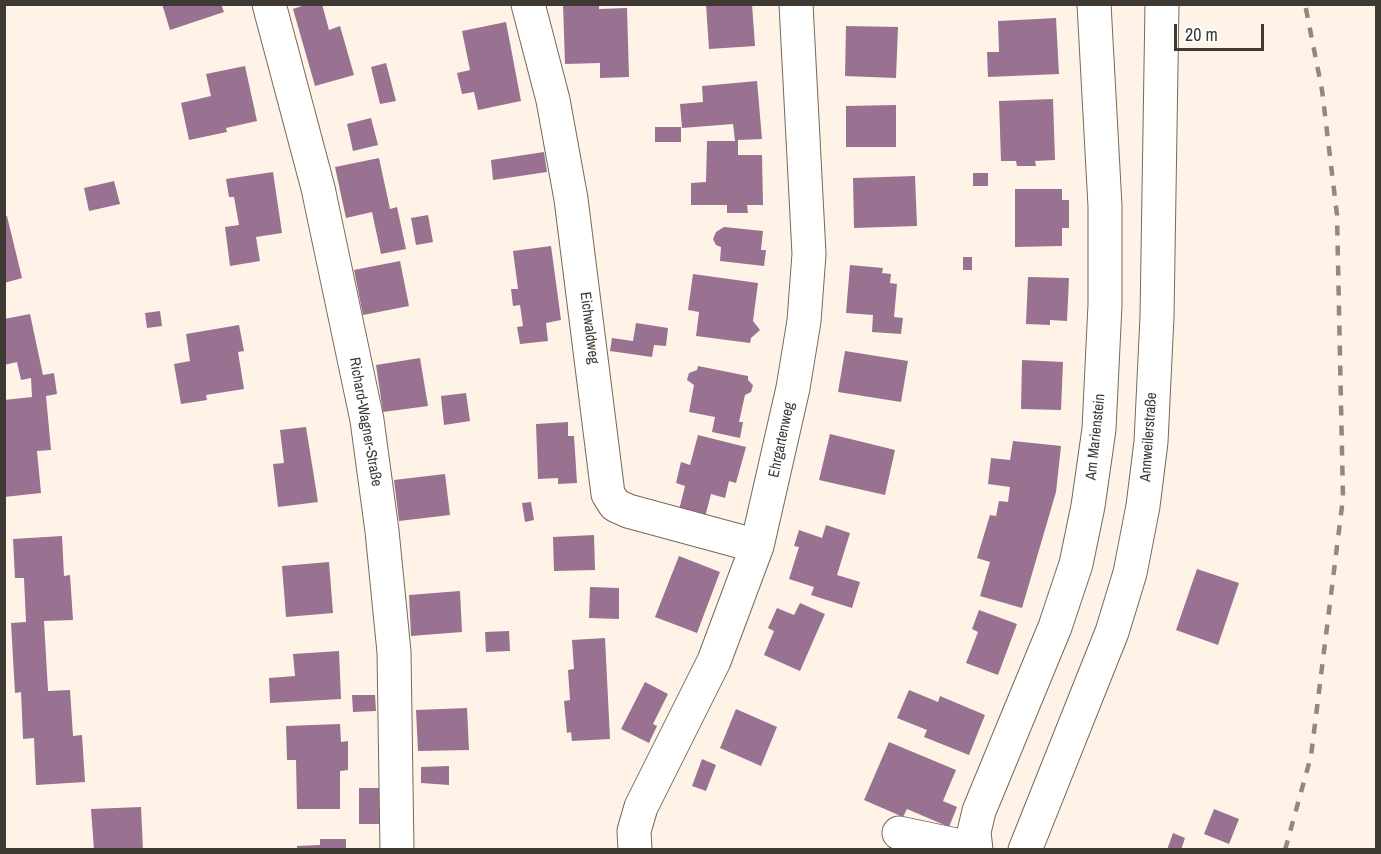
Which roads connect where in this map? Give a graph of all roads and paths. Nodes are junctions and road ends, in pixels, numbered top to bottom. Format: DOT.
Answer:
graph roads {
  1 [pos="269,4"];
  2 [pos="528,4"];
  3 [pos="796,4"];
  4 [pos="1094,4"];
  5 [pos="1161,4"];
  6 [pos="758,546"];
  7 [pos="899,833"];
  8 [pos="397,849"];
  9 [pos="635,849"];
  10 [pos="976,849"];
  11 [pos="1025,849"];
  1 -- 8 [label="street, Richard-Wagner-Straße"];
  2 -- 6 [label="street, Eichwaldweg"];
  3 -- 6 [label="street, Ehrgartenweg"];
  4 -- 10 [label="street, Am Marienstein"];
  5 -- 11 [label="street, Annweilerstraße"];
  6 -- 9 [label="street, Ehrgartenweg"];
  7 -- 10 [label="street"];
}
